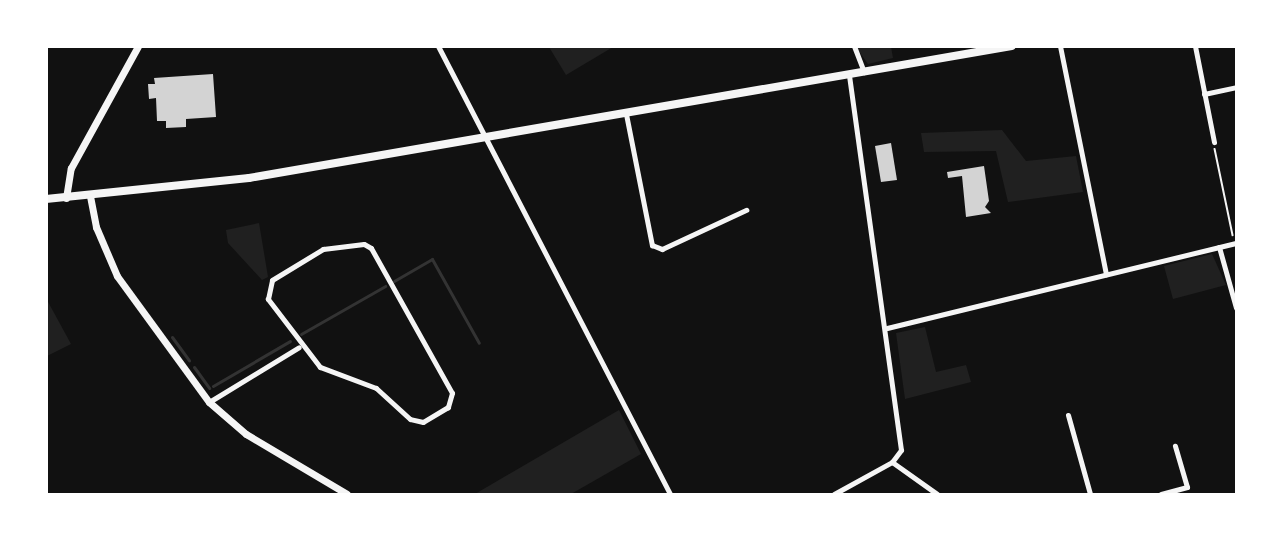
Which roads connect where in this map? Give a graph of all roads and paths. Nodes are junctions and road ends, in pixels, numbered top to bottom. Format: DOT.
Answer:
graph roads {
  1 [pos="138,46"];
  2 [pos="438,46"];
  3 [pos="854,46"];
  4 [pos="1012,46"];
  5 [pos="1060,46"];
  6 [pos="1195,46"];
  7 [pos="864,72"];
  8 [pos="849,75"];
  9 [pos="1236,87"];
  10 [pos="1204,94"];
  11 [pos="626,114"];
  12 [pos="488,138"];
  13 [pos="1214,142"];
  14 [pos="90,196"];
  15 [pos="66,198"];
  16 [pos="46,199"];
  17 [pos="746,210"];
  18 [pos="1235,243"];
  19 [pos="1219,247"];
  20 [pos="1106,274"];
  21 [pos="1236,308"];
  22 [pos="887,328"];
  23 [pos="299,347"];
  24 [pos="209,402"];
  25 [pos="1068,415"];
  26 [pos="1175,447"];
  27 [pos="892,462"];
  28 [pos="346,495"];
  29 [pos="670,495"];
  30 [pos="834,495"];
  31 [pos="937,495"];
  32 [pos="1090,495"];
  33 [pos="1161,495"];
  1 -- 15 [label="street"];
  2 -- 12 [label="street"];
  3 -- 7 [label="street"];
  4 -- 7 [label="main road"];
  5 -- 20 [label="street"];
  6 -- 10 [label="street"];
  7 -- 8 [label="main road"];
  8 -- 11 [label="main road"];
  8 -- 22 [label="street"];
  9 -- 10 [label="street"];
  10 -- 13 [label="street"];
  11 -- 12 [label="main road"];
  11 -- 17 [label="street"];
  12 -- 14 [label="main road"];
  12 -- 29 [label="street"];
  13 -- 18 [label="path"];
  14 -- 15 [label="main road"];
  14 -- 24 [label="street"];
  15 -- 16 [label="main road"];
  18 -- 19 [label="street"];
  19 -- 20 [label="street"];
  19 -- 21 [label="street"];
  20 -- 22 [label="street"];
  22 -- 27 [label="street"];
  23 -- 23 [label="street"];
  23 -- 24 [label="street"];
  24 -- 28 [label="street"];
  25 -- 32 [label="street"];
  26 -- 33 [label="street"];
  27 -- 30 [label="street"];
  27 -- 31 [label="street"];
}
